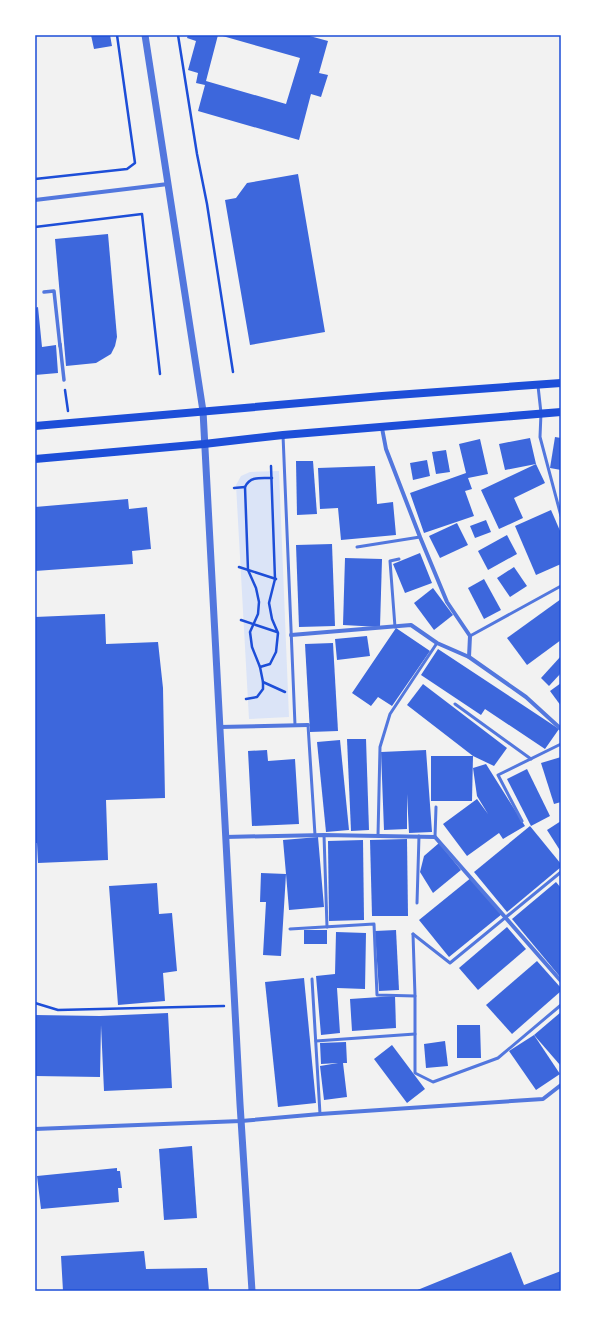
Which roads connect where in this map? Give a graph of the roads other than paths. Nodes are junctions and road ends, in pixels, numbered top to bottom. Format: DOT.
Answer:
graph roads {
  1 [pos="145,35"];
  2 [pos="168,184"];
  3 [pos="35,200"];
  4 [pos="44,292"];
  5 [pos="64,380"];
  6 [pos="561,383"];
  7 [pos="538,384"];
  8 [pos="203,411"];
  9 [pos="561,412"];
  10 [pos="541,413"];
  11 [pos="35,426"];
  12 [pos="382,428"];
  13 [pos="283,436"];
  14 [pos="204,444"];
  15 [pos="35,459"];
  16 [pos="561,516"];
  17 [pos="420,537"];
  18 [pos="357,547"];
  19 [pos="399,559"];
  20 [pos="561,586"];
  21 [pos="395,627"];
  22 [pos="291,635"];
  23 [pos="470,636"];
  24 [pos="437,643"];
  25 [pos="470,657"];
  26 [pos="455,704"];
  27 [pos="295,725"];
  28 [pos="308,725"];
  29 [pos="219,727"];
  30 [pos="561,729"];
  31 [pos="561,744"];
  32 [pos="531,759"];
  33 [pos="436,807"];
  34 [pos="522,821"];
  35 [pos="315,835"];
  36 [pos="324,835"];
  37 [pos="378,836"];
  38 [pos="419,836"];
  39 [pos="225,837"];
  40 [pos="435,837"];
  41 [pos="561,872"];
  42 [pos="417,903"];
  43 [pos="507,917"];
  44 [pos="327,926"];
  45 [pos="290,929"];
  46 [pos="312,980"];
  47 [pos="561,981"];
  48 [pos="415,996"];
  49 [pos="561,1005"];
  50 [pos="415,1034"];
  51 [pos="316,1041"];
  52 [pos="561,1085"];
  53 [pos="320,1114"];
  54 [pos="241,1121"];
  55 [pos="35,1129"];
  56 [pos="252,1291"];
  1 -- 2 [label="street"];
  2 -- 3 [label="street"];
  2 -- 8 [label="street"];
  4 -- 5 [label="street"];
  6 -- 7 [label="main road"];
  7 -- 8 [label="main road"];
  7 -- 10 [label="lane"];
  8 -- 11 [label="main road"];
  8 -- 14 [label="street"];
  9 -- 10 [label="main road"];
  10 -- 12 [label="main road"];
  10 -- 16 [label="lane"];
  12 -- 13 [label="main road"];
  12 -- 17 [label="street"];
  13 -- 14 [label="main road"];
  13 -- 22 [label="lane"];
  14 -- 15 [label="main road"];
  14 -- 29 [label="street"];
  17 -- 18 [label="lane"];
  17 -- 23 [label="street"];
  19 -- 21 [label="lane"];
  20 -- 23 [label="lane"];
  21 -- 22 [label="street"];
  21 -- 24 [label="street"];
  22 -- 27 [label="lane"];
  23 -- 25 [label="street"];
  24 -- 25 [label="street"];
  24 -- 37 [label="lane"];
  25 -- 30 [label="street"];
  26 -- 32 [label="lane"];
  27 -- 28 [label="street"];
  27 -- 29 [label="street"];
  28 -- 35 [label="lane"];
  29 -- 39 [label="street"];
  31 -- 32 [label="lane"];
  32 -- 34 [label="lane"];
  33 -- 40 [label="lane"];
  35 -- 36 [label="street"];
  35 -- 39 [label="street"];
  36 -- 37 [label="street"];
  36 -- 44 [label="lane"];
  37 -- 38 [label="street"];
  38 -- 40 [label="street"];
  38 -- 42 [label="lane"];
  39 -- 54 [label="street"];
  40 -- 43 [label="street"];
  41 -- 43 [label="lane"];
  43 -- 47 [label="street"];
  43 -- 48 [label="lane"];
  44 -- 45 [label="lane"];
  44 -- 48 [label="lane"];
  46 -- 51 [label="lane"];
  48 -- 50 [label="lane"];
  49 -- 50 [label="lane"];
  50 -- 51 [label="lane"];
  51 -- 53 [label="lane"];
  52 -- 53 [label="street"];
  53 -- 54 [label="street"];
  54 -- 55 [label="street"];
  54 -- 56 [label="street"];
}
